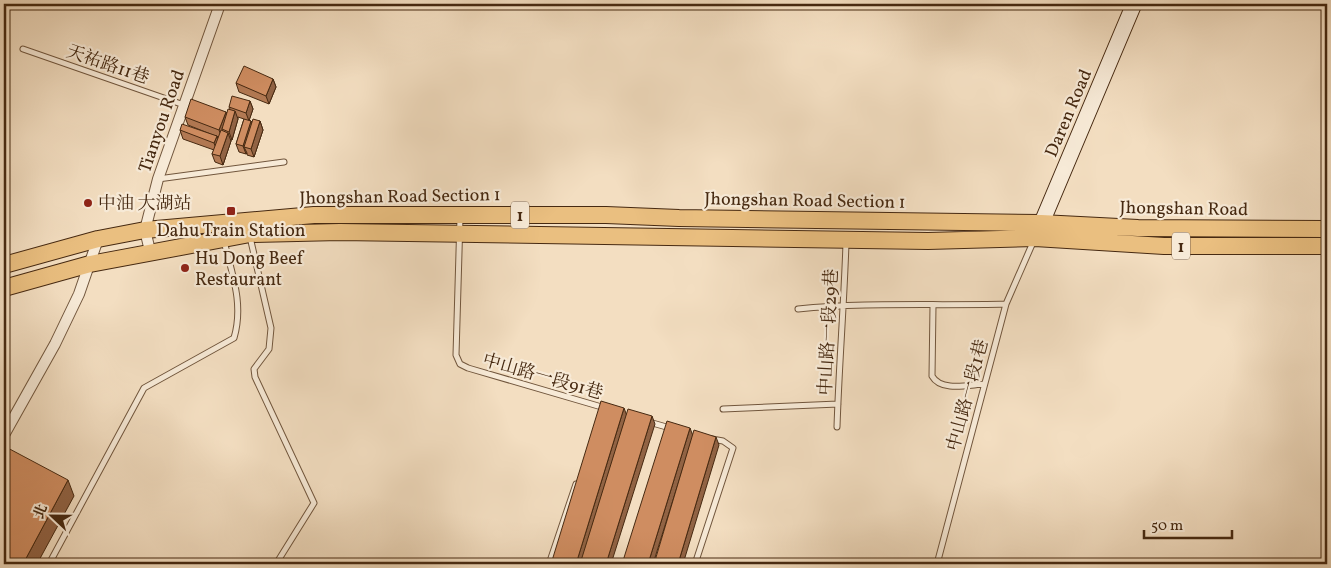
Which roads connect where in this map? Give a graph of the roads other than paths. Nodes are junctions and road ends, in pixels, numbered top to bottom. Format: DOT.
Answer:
graph roads {
  1 [pos="220,4"];
  2 [pos="1134,4"];
  3 [pos="23,49"];
  4 [pos="184,105"];
  5 [pos="284,162"];
  6 [pos="158,180"];
  7 [pos="460,215"];
  8 [pos="1327,229"];
  9 [pos="145,230"];
  10 [pos="1038,230"];
  11 [pos="250,234"];
  12 [pos="460,234"];
  13 [pos="223,238"];
  14 [pos="846,238"];
  15 [pos="98,239"];
  16 [pos="1327,246"];
  17 [pos="150,251"];
  18 [pos="90,264"];
  19 [pos="4,265"];
  20 [pos="4,288"];
  21 [pos="844,304"];
  22 [pos="1006,304"];
  23 [pos="934,306"];
  24 [pos="798,309"];
  25 [pos="984,384"];
  26 [pos="838,404"];
  27 [pos="602,407"];
  28 [pos="723,409"];
  29 [pos="611,410"];
  30 [pos="598,416"];
  31 [pos="639,419"];
  32 [pos="838,427"];
  33 [pos="666,428"];
  34 [pos="676,430"];
  35 [pos="4,435"];
  36 [pos="664,437"];
  37 [pos="704,437"];
  38 [pos="577,481"];
  39 [pos="50,564"];
  40 [pos="276,564"];
  41 [pos="549,564"];
  42 [pos="695,564"];
  43 [pos="937,564"];
  1 -- 4 [label="street, Tianyou Road"];
  2 -- 10 [label="street, Daren Road"];
  3 -- 4 [label="lane, 天祐路11巷"];
  4 -- 6 [label="street, Tianyou Road"];
  5 -- 6 [label="lane"];
  6 -- 9 [label="street, Tianyou Road"];
  7 -- 9 [label="main road, Jhongshan Road Section 1 / 1"];
  7 -- 10 [label="main road, Jhongshan Road Section 1 / 1"];
  7 -- 12 [label="lane, 中山路一段91巷"];
  8 -- 10 [label="main road, Jhongshan Road / 1"];
  9 -- 15 [label="main road, Jhongshan Road Section 1 / 1"];
  9 -- 17 [label="street, Tianyou Road"];
  10 -- 14 [label="main road, Jhongshan Road Section 1 / 1"];
  10 -- 16 [label="main road, Jhongshan Road / 1"];
  10 -- 22 [label="lane, 中山路一段1巷"];
  11 -- 12 [label="main road, Jhongshan Road Section 1 / 1"];
  11 -- 13 [label="main road, Jhongshan Road Section 1 / 1"];
  11 -- 40 [label="lane"];
  12 -- 14 [label="main road, Jhongshan Road Section 1 / 1"];
  12 -- 27 [label="lane, 中山路一段91巷"];
  13 -- 17 [label="main road, Jhongshan Road Section 1 / 1"];
  13 -- 39 [label="lane"];
  14 -- 21 [label="lane, 中山路一段29巷"];
  15 -- 18 [label="street"];
  15 -- 19 [label="main road, Jhongshan Road Section 1 / 1"];
  17 -- 18 [label="main road, Jhongshan Road Section 1 / 1"];
  18 -- 20 [label="main road, Jhongshan Road Section 1 / 1"];
  18 -- 35 [label="street"];
  21 -- 23 [label="lane"];
  21 -- 24 [label="lane"];
  21 -- 26 [label="lane, 中山路一段29巷"];
  22 -- 23 [label="lane"];
  22 -- 25 [label="lane, 中山路一段1巷"];
  23 -- 25 [label="lane"];
  25 -- 43 [label="lane, 中山路一段1巷"];
  26 -- 28 [label="lane"];
  26 -- 32 [label="lane, 中山路一段29巷"];
  27 -- 29 [label="lane, 中山路一段91巷"];
  27 -- 30 [label="lane"];
  31 -- 33 [label="lane"];
  33 -- 34 [label="lane"];
  33 -- 36 [label="lane"];
  37 -- 42 [label="lane"];
  38 -- 41 [label="lane"];
}
